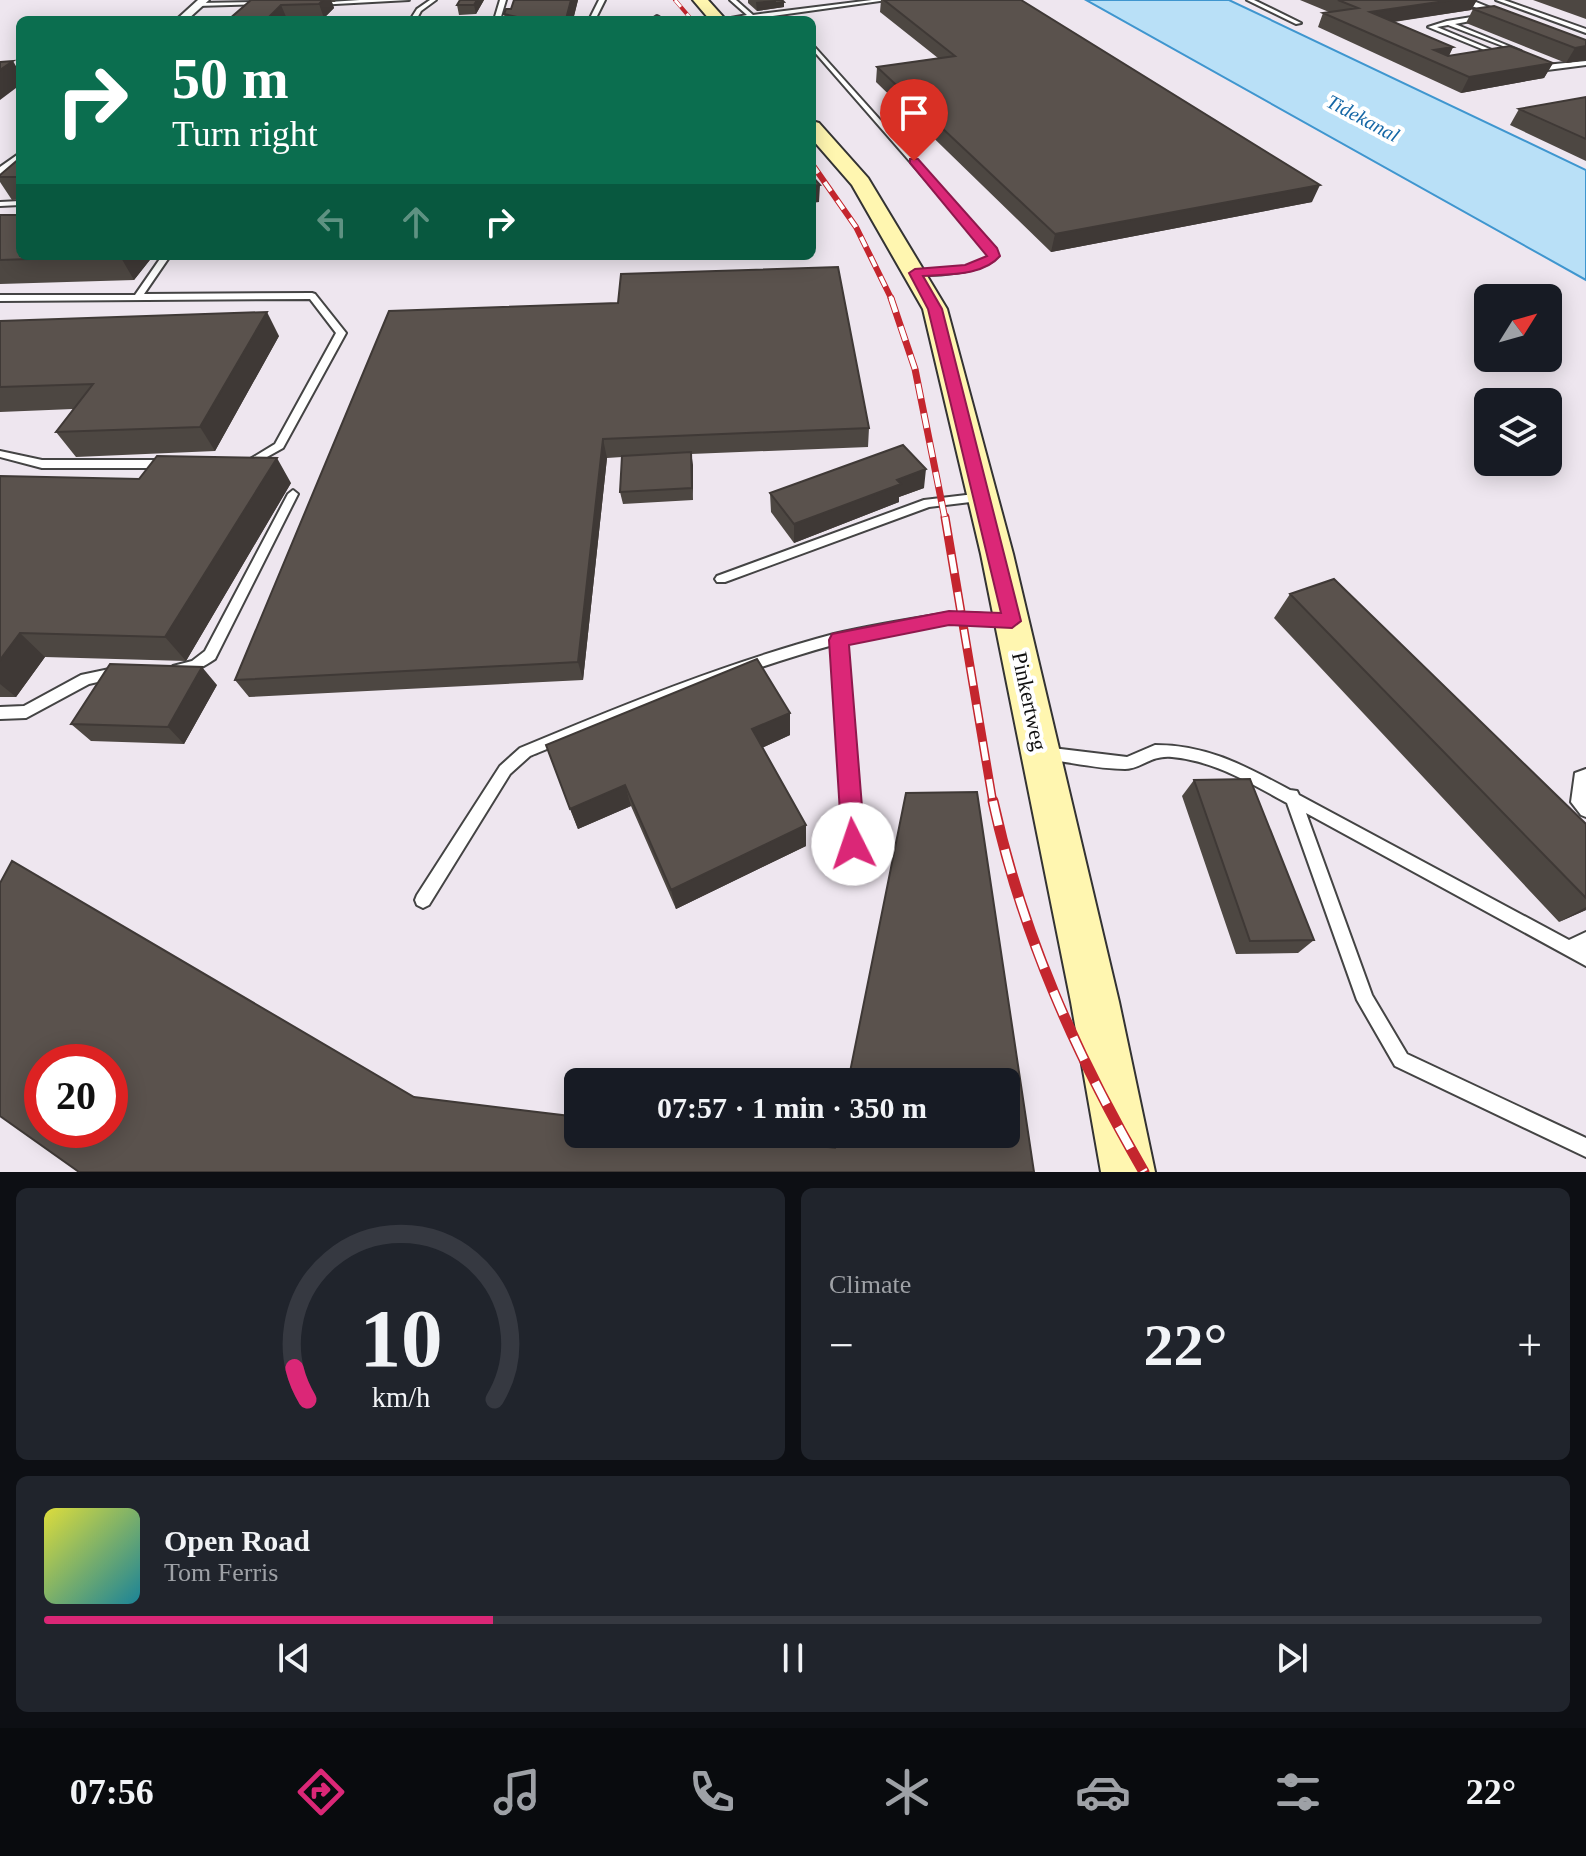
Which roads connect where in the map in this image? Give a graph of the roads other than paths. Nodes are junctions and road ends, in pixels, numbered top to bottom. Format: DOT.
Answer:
graph roads {
  1 [pos="406,0"];
  2 [pos="433,0"];
  3 [pos="700,0"];
  4 [pos="733,0"];
  5 [pos="884,0"];
  6 [pos="1250,0"];
  7 [pos="1462,0"];
  8 [pos="1499,0"];
  9 [pos="201,2"];
  10 [pos="797,2"];
  11 [pos="313,3"];
  12 [pos="270,4"];
  13 [pos="807,10"];
  14 [pos="1500,14"];
  15 [pos="185,16"];
  16 [pos="415,16"];
  17 [pos="716,16"];
  18 [pos="751,16"];
  19 [pos="760,16"];
  20 [pos="1444,22"];
  21 [pos="1298,23"];
  22 [pos="1526,24"];
  23 [pos="1586,31"];
  24 [pos="816,51"];
  25 [pos="1515,60"];
  26 [pos="1586,63"];
  27 [pos="1528,64"];
  28 [pos="1556,67"];
  29 [pos="816,131"];
  30 [pos="163,260"];
  31 [pos="915,273"];
  32 [pos="138,297"];
  33 [pos="0,298"];
  34 [pos="0,454"];
  35 [pos="184,464"];
  36 [pos="232,464"];
  37 [pos="293,494"];
  38 [pos="983,497"];
  39 [pos="721,579"];
  40 [pos="1012,621"];
  41 [pos="839,640"];
  42 [pos="157,671"];
  43 [pos="129,672"];
  44 [pos="0,713"];
  45 [pos="1041,753"];
  46 [pos="1586,775"];
  47 [pos="1292,796"];
  48 [pos="1586,810"];
  49 [pos="853,844"];
  50 [pos="423,900"];
  51 [pos="1579,944"];
  52 [pos="1586,958"];
  53 [pos="1586,1148"];
  54 [pos="1128,1172"];
  1 -- 11 [label="lane"];
  2 -- 16 [label="lane"];
  3 -- 17 [label="street"];
  4 -- 18 [label="lane"];
  5 -- 13 [label="lane"];
  6 -- 21 [label="lane"];
  7 -- 14 [label="street"];
  8 -- 23 [label="lane"];
  9 -- 12 [label="lane"];
  9 -- 15 [label="street"];
  10 -- 13 [label="lane"];
  13 -- 19 [label="lane"];
  14 -- 20 [label="lane"];
  14 -- 22 [label="street"];
  20 -- 25 [label="lane"];
  20 -- 28 [label="lane"];
  24 -- 31 [label="lane"];
  26 -- 28 [label="lane"];
  27 -- 28 [label="lane"];
  29 -- 31 [label="street, Pinkertweg"];
  30 -- 32 [label="lane"];
  31 -- 38 [label="street, Pinkertweg"];
  32 -- 33 [label="lane"];
  32 -- 36 [label="lane"];
  34 -- 35 [label="lane"];
  37 -- 42 [label="lane"];
  38 -- 39 [label="lane"];
  38 -- 40 [label="street, Pinkertweg"];
  40 -- 41 [label="lane"];
  40 -- 45 [label="street, Pinkertweg"];
  41 -- 49 [label="lane"];
  41 -- 50 [label="lane"];
  43 -- 44 [label="lane"];
  45 -- 47 [label="lane"];
  45 -- 54 [label="street, Pinkertweg"];
  46 -- 48 [label="lane"];
  47 -- 51 [label="lane"];
  47 -- 53 [label="lane"];
  51 -- 52 [label="lane"];
}
